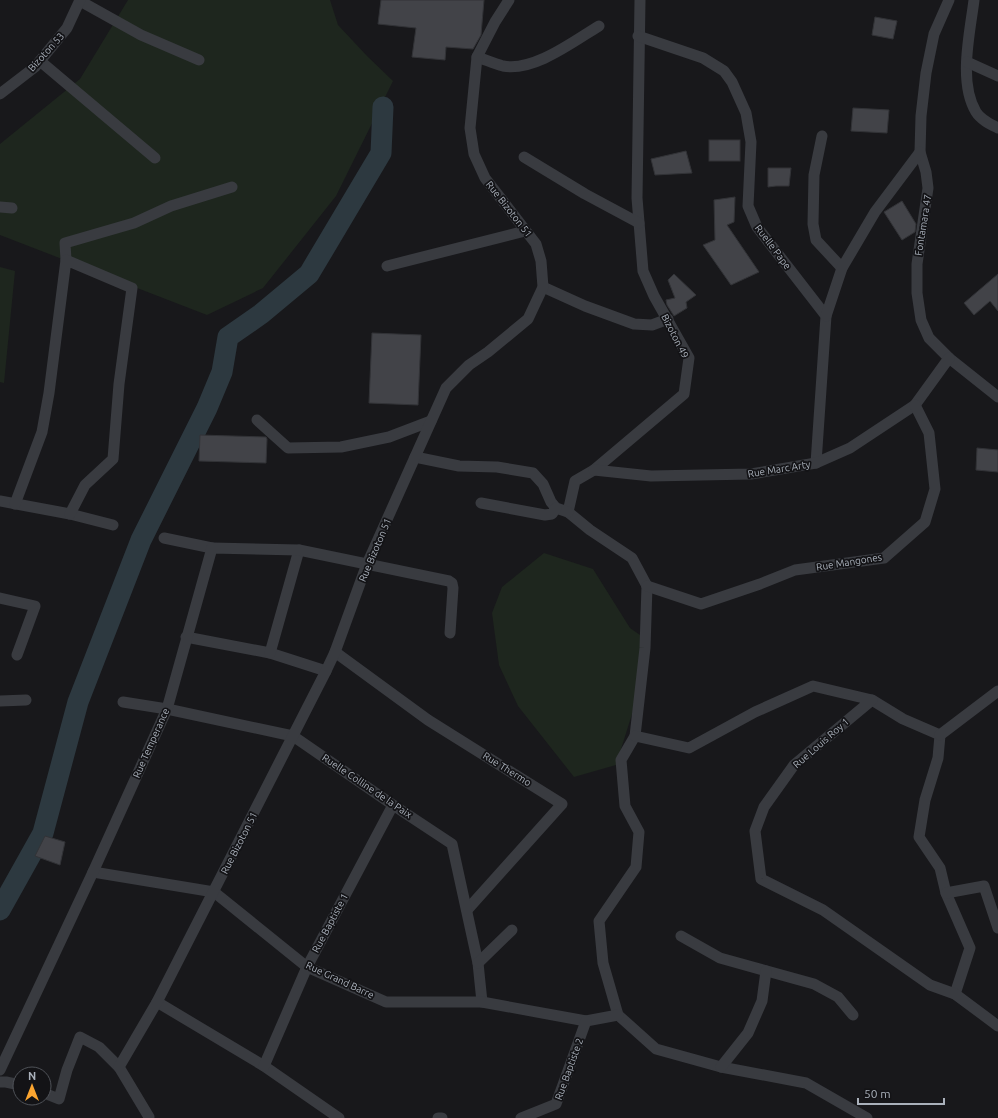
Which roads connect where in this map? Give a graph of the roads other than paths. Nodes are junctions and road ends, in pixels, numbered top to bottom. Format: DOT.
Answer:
graph roads {
  1 [pos="80,0"];
  2 [pos="509,0"];
  3 [pos="640,0"];
  4 [pos="949,0"];
  5 [pos="974,0"];
  6 [pos="599,26"];
  7 [pos="638,36"];
  8 [pos="477,57"];
  9 [pos="40,60"];
  10 [pos="199,60"];
  11 [pos="967,62"];
  12 [pos="998,76"];
  13 [pos="0,94"];
  14 [pos="998,128"];
  15 [pos="822,136"];
  16 [pos="920,152"];
  17 [pos="524,157"];
  18 [pos="156,158"];
  19 [pos="232,187"];
  20 [pos="0,207"];
  21 [pos="12,208"];
  22 [pos="639,223"];
  23 [pos="525,231"];
  24 [pos="66,260"];
  25 [pos="387,266"];
  26 [pos="842,268"];
  27 [pos="543,287"];
  28 [pos="826,316"];
  29 [pos="668,319"];
  30 [pos="949,358"];
  31 [pos="998,397"];
  32 [pos="915,405"];
  33 [pos="257,420"];
  34 [pos="431,421"];
  35 [pos="415,457"];
  36 [pos="816,463"];
  37 [pos="594,470"];
  38 [pos="0,501"];
  39 [pos="481,503"];
  40 [pos="15,504"];
  41 [pos="556,508"];
  42 [pos="568,512"];
  43 [pos="70,514"];
  44 [pos="113,525"];
  45 [pos="164,538"];
  46 [pos="212,548"];
  47 [pos="299,550"];
  48 [pos="367,564"];
  49 [pos="647,586"];
  50 [pos="0,598"];
  51 [pos="450,633"];
  52 [pos="186,637"];
  53 [pos="335,652"];
  54 [pos="270,653"];
  55 [pos="17,656"];
  56 [pos="326,671"];
  57 [pos="998,691"];
  58 [pos="26,700"];
  59 [pos="872,700"];
  60 [pos="0,701"];
  61 [pos="123,702"];
  62 [pos="167,709"];
  63 [pos="940,735"];
  64 [pos="293,736"];
  65 [pos="635,736"];
  66 [pos="393,805"];
  67 [pos="93,872"];
  68 [pos="214,892"];
  69 [pos="946,893"];
  70 [pos="467,910"];
  71 [pos="998,928"];
  72 [pos="512,930"];
  73 [pos="681,936"];
  74 [pos="478,963"];
  75 [pos="307,967"];
  76 [pos="766,971"];
  77 [pos="956,994"];
  78 [pos="157,1002"];
  79 [pos="482,1002"];
  80 [pos="618,1015"];
  81 [pos="852,1015"];
  82 [pos="586,1021"];
  83 [pos="998,1026"];
  84 [pos="264,1066"];
  85 [pos="119,1067"];
  86 [pos="721,1067"];
  87 [pos="0,1070"];
  88 [pos="0,1082"];
  89 [pos="12,1083"];
  90 [pos="52,1096"];
  91 [pos="150,1118"];
  92 [pos="339,1118"];
  93 [pos="438,1118"];
  94 [pos="442,1118"];
  95 [pos="521,1118"];
  96 [pos="867,1118"];
  1 -- 9 [label="street, Bizoton 53"];
  1 -- 10 [label="street"];
  2 -- 8 [label="street, Rue Bizoton 51"];
  3 -- 7 [label="street, Bizoton 49"];
  4 -- 16 [label="street, Fontamara 47"];
  5 -- 11 [label="street"];
  6 -- 8 [label="street"];
  7 -- 22 [label="street, Bizoton 49"];
  7 -- 28 [label="street, Ruelle Pape"];
  8 -- 23 [label="street, Rue Bizoton 51"];
  9 -- 13 [label="street, Bizoton 53"];
  9 -- 18 [label="street"];
  11 -- 12 [label="street"];
  11 -- 14 [label="street"];
  15 -- 26 [label="street"];
  16 -- 26 [label="street"];
  16 -- 30 [label="street, Fontamara 47"];
  17 -- 22 [label="street"];
  19 -- 24 [label="street"];
  20 -- 21 [label="street"];
  22 -- 29 [label="street, Bizoton 49"];
  23 -- 25 [label="street"];
  23 -- 27 [label="street, Rue Bizoton 51"];
  24 -- 40 [label="street"];
  24 -- 43 [label="street"];
  26 -- 28 [label="street"];
  27 -- 29 [label="street"];
  27 -- 34 [label="street, Rue Bizoton 51"];
  28 -- 36 [label="street"];
  29 -- 37 [label="street, Bizoton 49"];
  30 -- 31 [label="street, Fontamara 47"];
  30 -- 32 [label="street, Rue Marc Arty"];
  32 -- 36 [label="street, Rue Marc Arty"];
  32 -- 49 [label="street, Rue Mangones"];
  33 -- 34 [label="street"];
  34 -- 35 [label="street, Rue Bizoton 51"];
  35 -- 41 [label="street"];
  35 -- 48 [label="street, Rue Bizoton 51"];
  36 -- 37 [label="street, Rue Marc Arty"];
  37 -- 42 [label="street, Bizoton 49"];
  38 -- 40 [label="street"];
  39 -- 41 [label="street"];
  40 -- 43 [label="street"];
  41 -- 42 [label="street"];
  42 -- 49 [label="street"];
  43 -- 44 [label="street"];
  45 -- 46 [label="street"];
  46 -- 47 [label="street"];
  46 -- 52 [label="street, Rue Temperance"];
  47 -- 48 [label="street"];
  47 -- 54 [label="street"];
  48 -- 51 [label="street"];
  48 -- 53 [label="street, Rue Bizoton 51"];
  49 -- 65 [label="street"];
  50 -- 55 [label="street"];
  52 -- 54 [label="street"];
  52 -- 62 [label="street, Rue Temperance"];
  53 -- 56 [label="street, Rue Bizoton 51"];
  53 -- 70 [label="street, Rue Thermo"];
  54 -- 56 [label="street"];
  56 -- 64 [label="street, Rue Bizoton 51"];
  57 -- 63 [label="street"];
  58 -- 60 [label="street"];
  59 -- 63 [label="street"];
  59 -- 65 [label="street"];
  59 -- 77 [label="street, Rue Louis Roy 1"];
  61 -- 62 [label="street, Ruelle Colline de la Paix"];
  62 -- 64 [label="street, Ruelle Colline de la Paix"];
  62 -- 67 [label="street, Rue Temperance"];
  63 -- 69 [label="street"];
  64 -- 66 [label="street, Ruelle Colline de la Paix"];
  64 -- 68 [label="street, Rue Bizoton 51"];
  65 -- 80 [label="street"];
  66 -- 70 [label="street, Ruelle Colline de la Paix"];
  66 -- 75 [label="street, Rue Baptiste 1"];
  67 -- 68 [label="street, Rue Grand Barre"];
  67 -- 87 [label="street, Rue Temperance"];
  68 -- 75 [label="street, Rue Grand Barre"];
  68 -- 78 [label="street, Rue Bizoton 51"];
  69 -- 71 [label="street"];
  69 -- 77 [label="street"];
  70 -- 74 [label="street, Ruelle Colline de la Paix"];
  72 -- 74 [label="street"];
  73 -- 76 [label="street"];
  74 -- 79 [label="street, Ruelle Colline de la Paix"];
  75 -- 79 [label="street, Rue Grand Barre"];
  75 -- 84 [label="street, Rue Baptiste 1"];
  76 -- 81 [label="street"];
  76 -- 86 [label="street"];
  77 -- 83 [label="street, Rue Louis Roy 1"];
  78 -- 84 [label="street"];
  78 -- 85 [label="street, Rue Bizoton 51"];
  79 -- 82 [label="street, Rue Grand Barre"];
  80 -- 82 [label="street"];
  80 -- 86 [label="street"];
  82 -- 95 [label="street, Rue Baptiste 2"];
  84 -- 92 [label="street"];
  85 -- 90 [label="street"];
  85 -- 91 [label="street"];
  86 -- 96 [label="street"];
  88 -- 89 [label="street"];
  93 -- 94 [label="street"];
}
